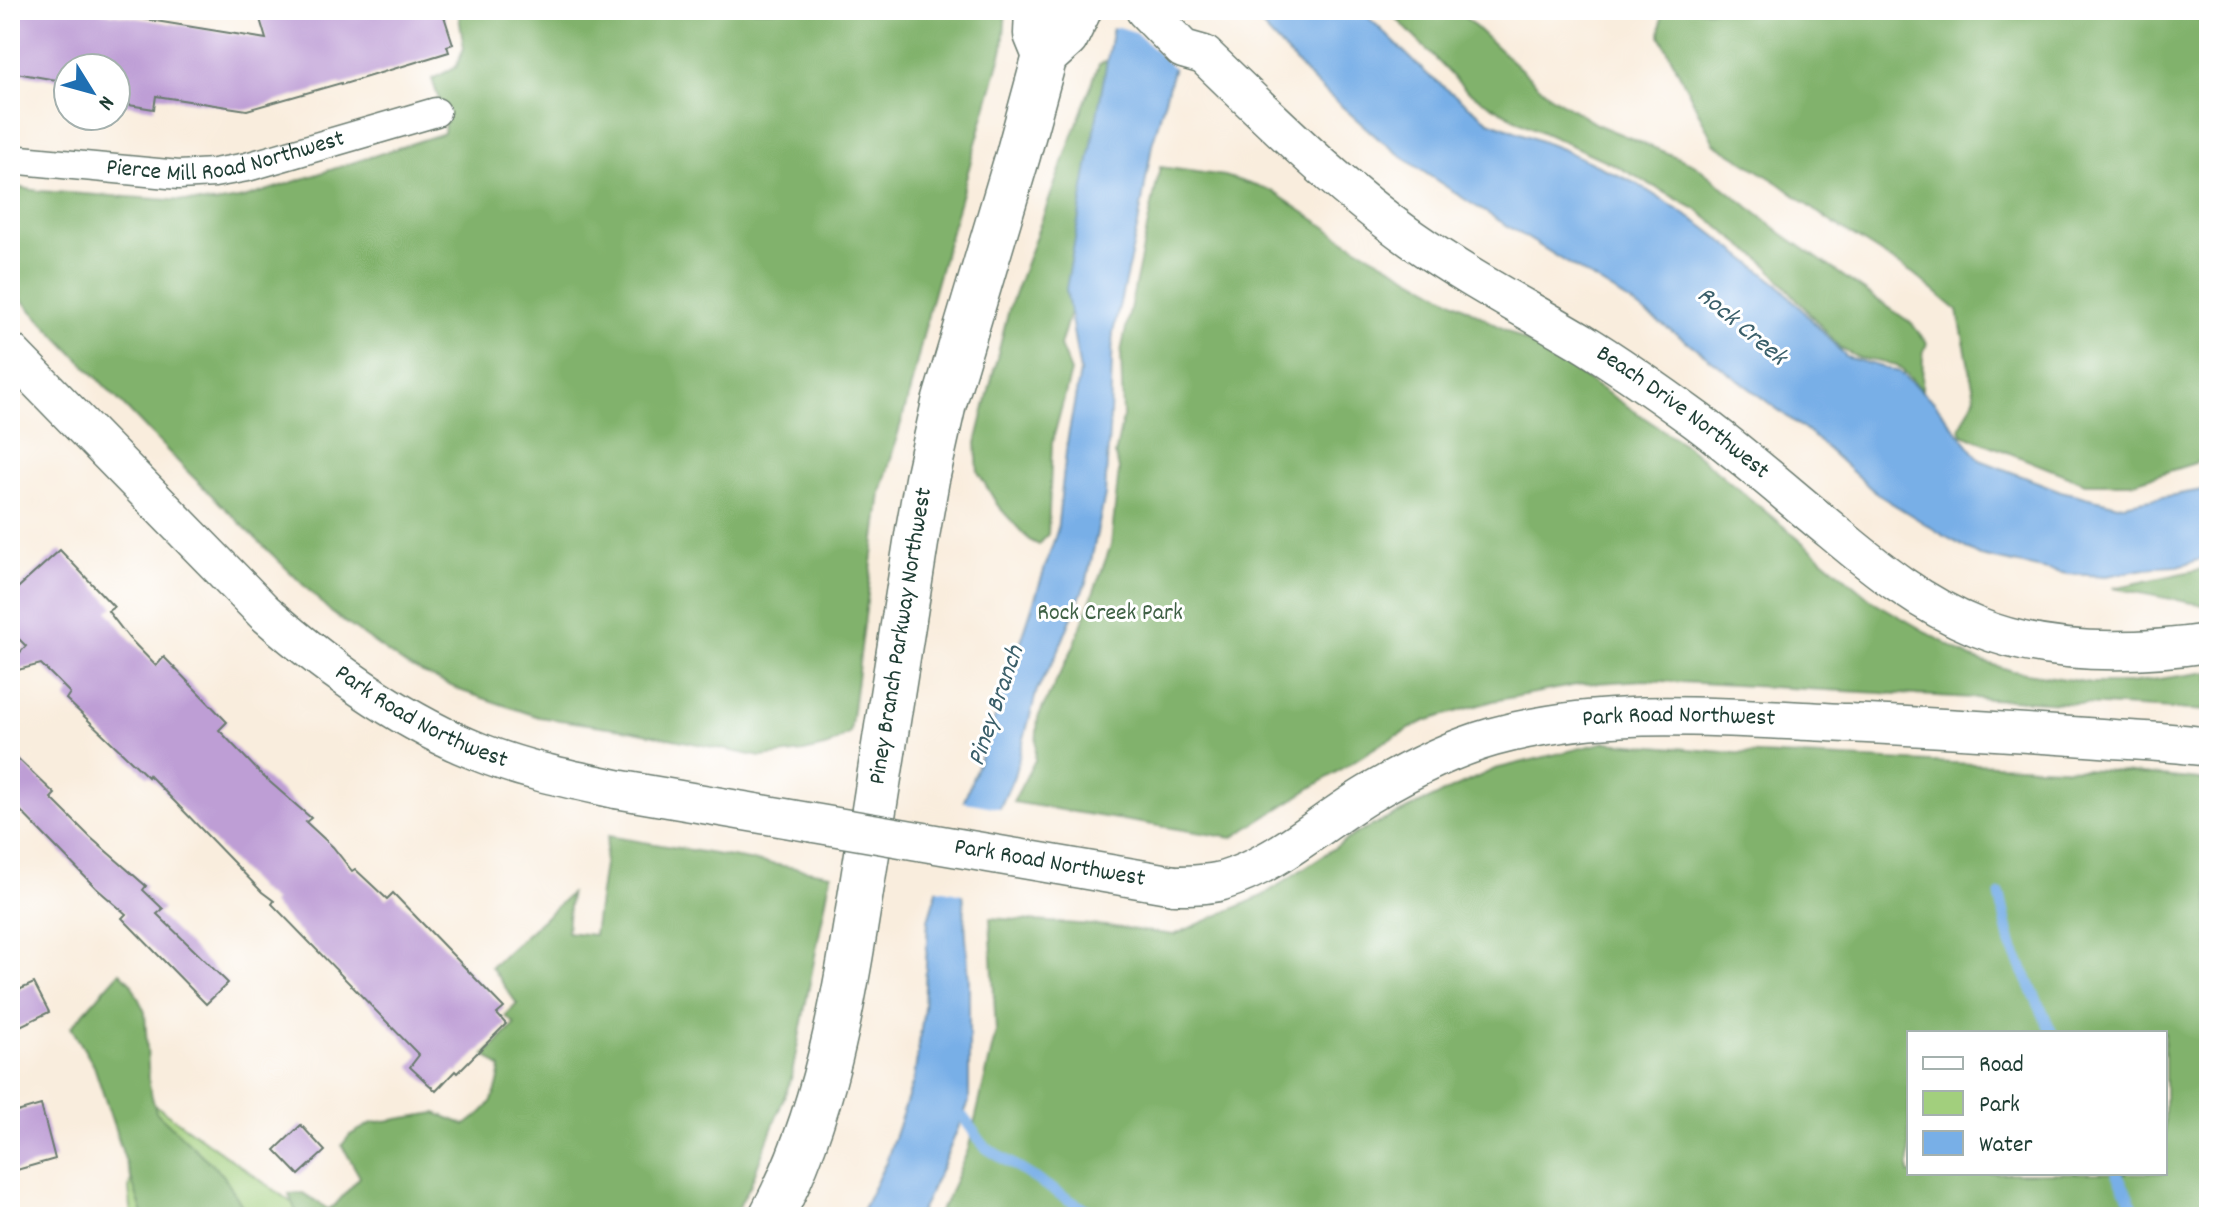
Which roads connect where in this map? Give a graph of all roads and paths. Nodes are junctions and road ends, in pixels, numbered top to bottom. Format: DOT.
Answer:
graph roads {
  1 [pos="1037,10"];
  2 [pos="1079,10"];
  3 [pos="1145,10"];
  4 [pos="1180,10"];
  5 [pos="1204,55"];
  6 [pos="1045,56"];
  7 [pos="436,112"];
  8 [pos="10,159"];
  9 [pos="10,352"];
  10 [pos="2209,643"];
  11 [pos="2209,747"];
  12 [pos="771,1217"];
  1 -- 6 [label="main road, Piney Branch Parkway Northwest"];
  2 -- 6 [label="main road, Piney Branch Parkway Northwest"];
  3 -- 5 [label="street, Beach Drive Northwest"];
  4 -- 5 [label="street, Beach Drive Northwest"];
  5 -- 10 [label="street, Beach Drive Northwest"];
  6 -- 12 [label="main road, Piney Branch Parkway Northwest"];
  7 -- 8 [label="street, Pierce Mill Road Northwest"];
  9 -- 11 [label="street, Park Road Northwest, bridge"];
}
